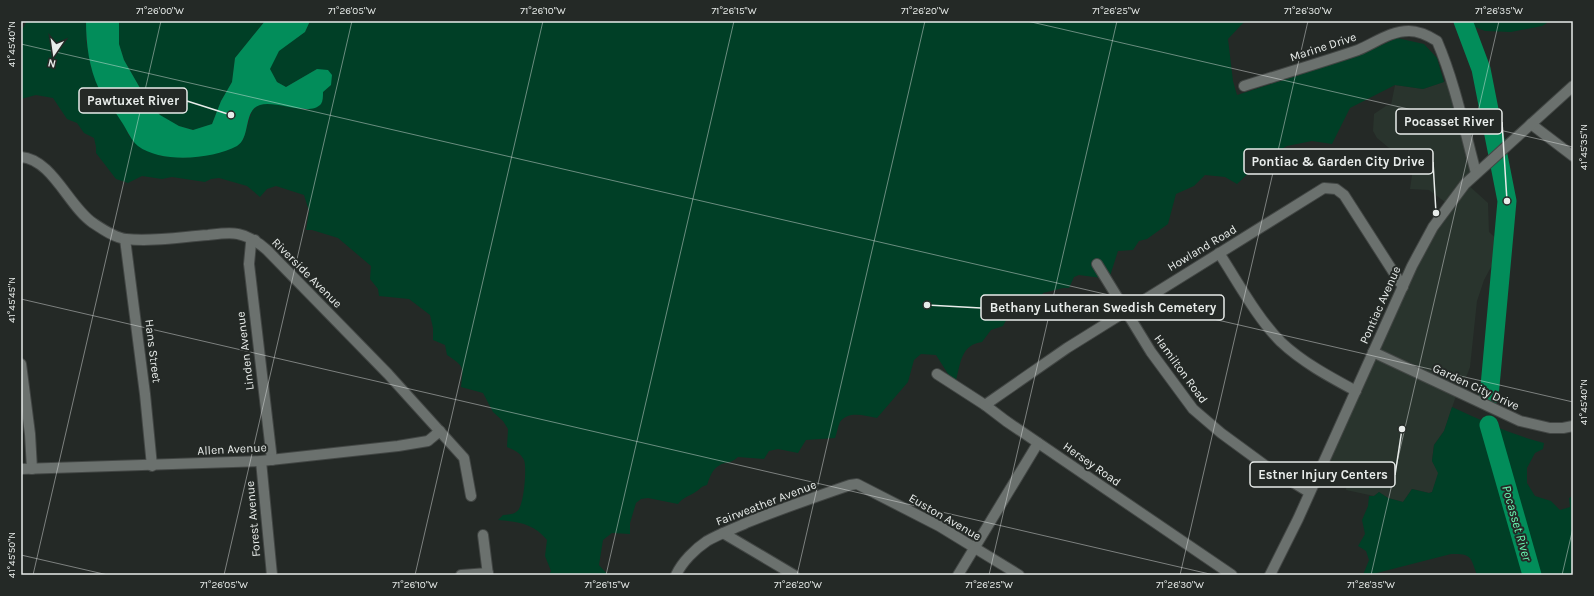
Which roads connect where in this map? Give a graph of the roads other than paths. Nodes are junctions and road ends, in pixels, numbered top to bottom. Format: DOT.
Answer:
graph roads {
  1 [pos="1244,86"];
  2 [pos="1573,86"];
  3 [pos="1531,124"];
  4 [pos="1573,156"];
  5 [pos="21,157"];
  6 [pos="1476,173"];
  7 [pos="125,239"];
  8 [pos="255,240"];
  9 [pos="1219,253"];
  10 [pos="1097,264"];
  11 [pos="1403,287"];
  12 [pos="1126,311"];
  13 [pos="1373,352"];
  14 [pos="21,364"];
  15 [pos="937,374"];
  16 [pos="1356,391"];
  17 [pos="985,405"];
  18 [pos="1573,426"];
  19 [pos="440,431"];
  20 [pos="1038,443"];
  21 [pos="272,460"];
  22 [pos="261,461"];
  23 [pos="152,466"];
  24 [pos="21,469"];
  25 [pos="32,469"];
  26 [pos="857,484"];
  27 [pos="1309,492"];
  28 [pos="471,496"];
  29 [pos="723,533"];
  30 [pos="483,535"];
  31 [pos="974,548"];
  32 [pos="488,574"];
  33 [pos="272,575"];
  34 [pos="461,575"];
  35 [pos="676,575"];
  36 [pos="794,575"];
  37 [pos="958,575"];
  38 [pos="1018,575"];
  39 [pos="1232,575"];
  40 [pos="1270,575"];
  1 -- 6 [label="street, Marine Drive"];
  2 -- 3 [label="street, Pontiac Avenue"];
  3 -- 4 [label="street"];
  3 -- 6 [label="street, Pontiac Avenue"];
  5 -- 7 [label="street, Riverside Avenue"];
  6 -- 11 [label="street, Pontiac Avenue"];
  7 -- 8 [label="street, Riverside Avenue"];
  7 -- 23 [label="street, Hans Street"];
  8 -- 19 [label="street, Riverside Avenue"];
  8 -- 21 [label="street, Linden Avenue"];
  9 -- 11 [label="street, Howland Road"];
  9 -- 12 [label="street, Howland Road"];
  9 -- 16 [label="street"];
  10 -- 12 [label="street, Hamilton Road"];
  11 -- 13 [label="street, Pontiac Avenue"];
  12 -- 17 [label="street, Howland Road"];
  12 -- 27 [label="street, Hamilton Road"];
  13 -- 16 [label="street, Pontiac Avenue"];
  13 -- 18 [label="street, Garden City Drive"];
  14 -- 25 [label="street"];
  15 -- 17 [label="street, Hersey Road"];
  16 -- 27 [label="street, Pontiac Avenue"];
  17 -- 20 [label="street, Hersey Road"];
  19 -- 21 [label="street, Allen Avenue"];
  19 -- 28 [label="street, Riverside Avenue"];
  20 -- 31 [label="street"];
  20 -- 39 [label="street, Hersey Road"];
  21 -- 22 [label="street, Allen Avenue"];
  22 -- 23 [label="street, Allen Avenue"];
  22 -- 33 [label="street, Forest Avenue"];
  23 -- 25 [label="street, Allen Avenue"];
  24 -- 25 [label="street, Allen Avenue"];
  26 -- 29 [label="street, Fairweather Avenue"];
  26 -- 31 [label="street, Euston Avenue"];
  27 -- 40 [label="street, Pontiac Avenue"];
  29 -- 35 [label="street, Fairweather Avenue"];
  29 -- 36 [label="street"];
  30 -- 32 [label="street"];
  31 -- 37 [label="street"];
  31 -- 38 [label="street, Euston Avenue"];
  32 -- 34 [label="street"];
}
